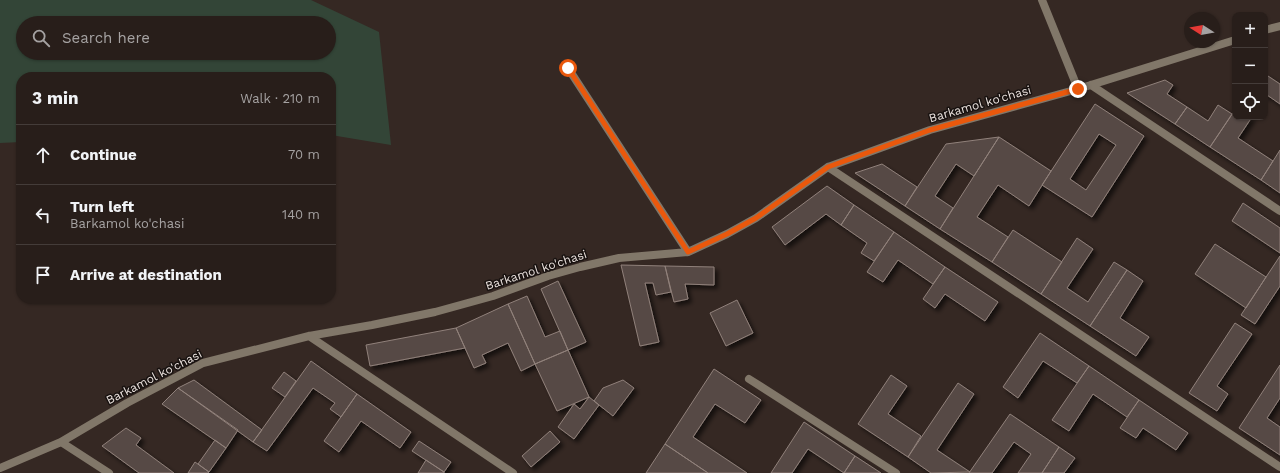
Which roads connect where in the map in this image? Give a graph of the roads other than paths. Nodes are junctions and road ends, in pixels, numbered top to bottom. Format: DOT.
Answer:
graph roads {
  1 [pos="1042,0"];
  2 [pos="1280,26"];
  3 [pos="1268,29"];
  4 [pos="1232,41"];
  5 [pos="568,68"];
  6 [pos="1091,85"];
  7 [pos="1078,89"];
  8 [pos="828,167"];
  9 [pos="1280,211"];
  10 [pos="688,252"];
  11 [pos="309,336"];
  12 [pos="748,378"];
  13 [pos="61,442"];
  14 [pos="1280,467"];
  15 [pos="0,468"];
  16 [pos="109,473"];
  17 [pos="513,473"];
  18 [pos="896,473"];
  1 -- 7 [label="street"];
  2 -- 3 [label="street"];
  4 -- 6 [label="street, Barkamol ko'chasi"];
  5 -- 10 [label="street"];
  6 -- 7 [label="street, Barkamol ko'chasi"];
  6 -- 9 [label="street"];
  7 -- 8 [label="street, Barkamol ko'chasi"];
  8 -- 10 [label="street, Barkamol ko'chasi"];
  8 -- 14 [label="street"];
  10 -- 11 [label="street, Barkamol ko'chasi"];
  11 -- 13 [label="street, Barkamol ko'chasi"];
  11 -- 17 [label="street"];
  12 -- 18 [label="street"];
  13 -- 15 [label="street, Barkamol ko'chasi"];
  13 -- 16 [label="street"];
}
